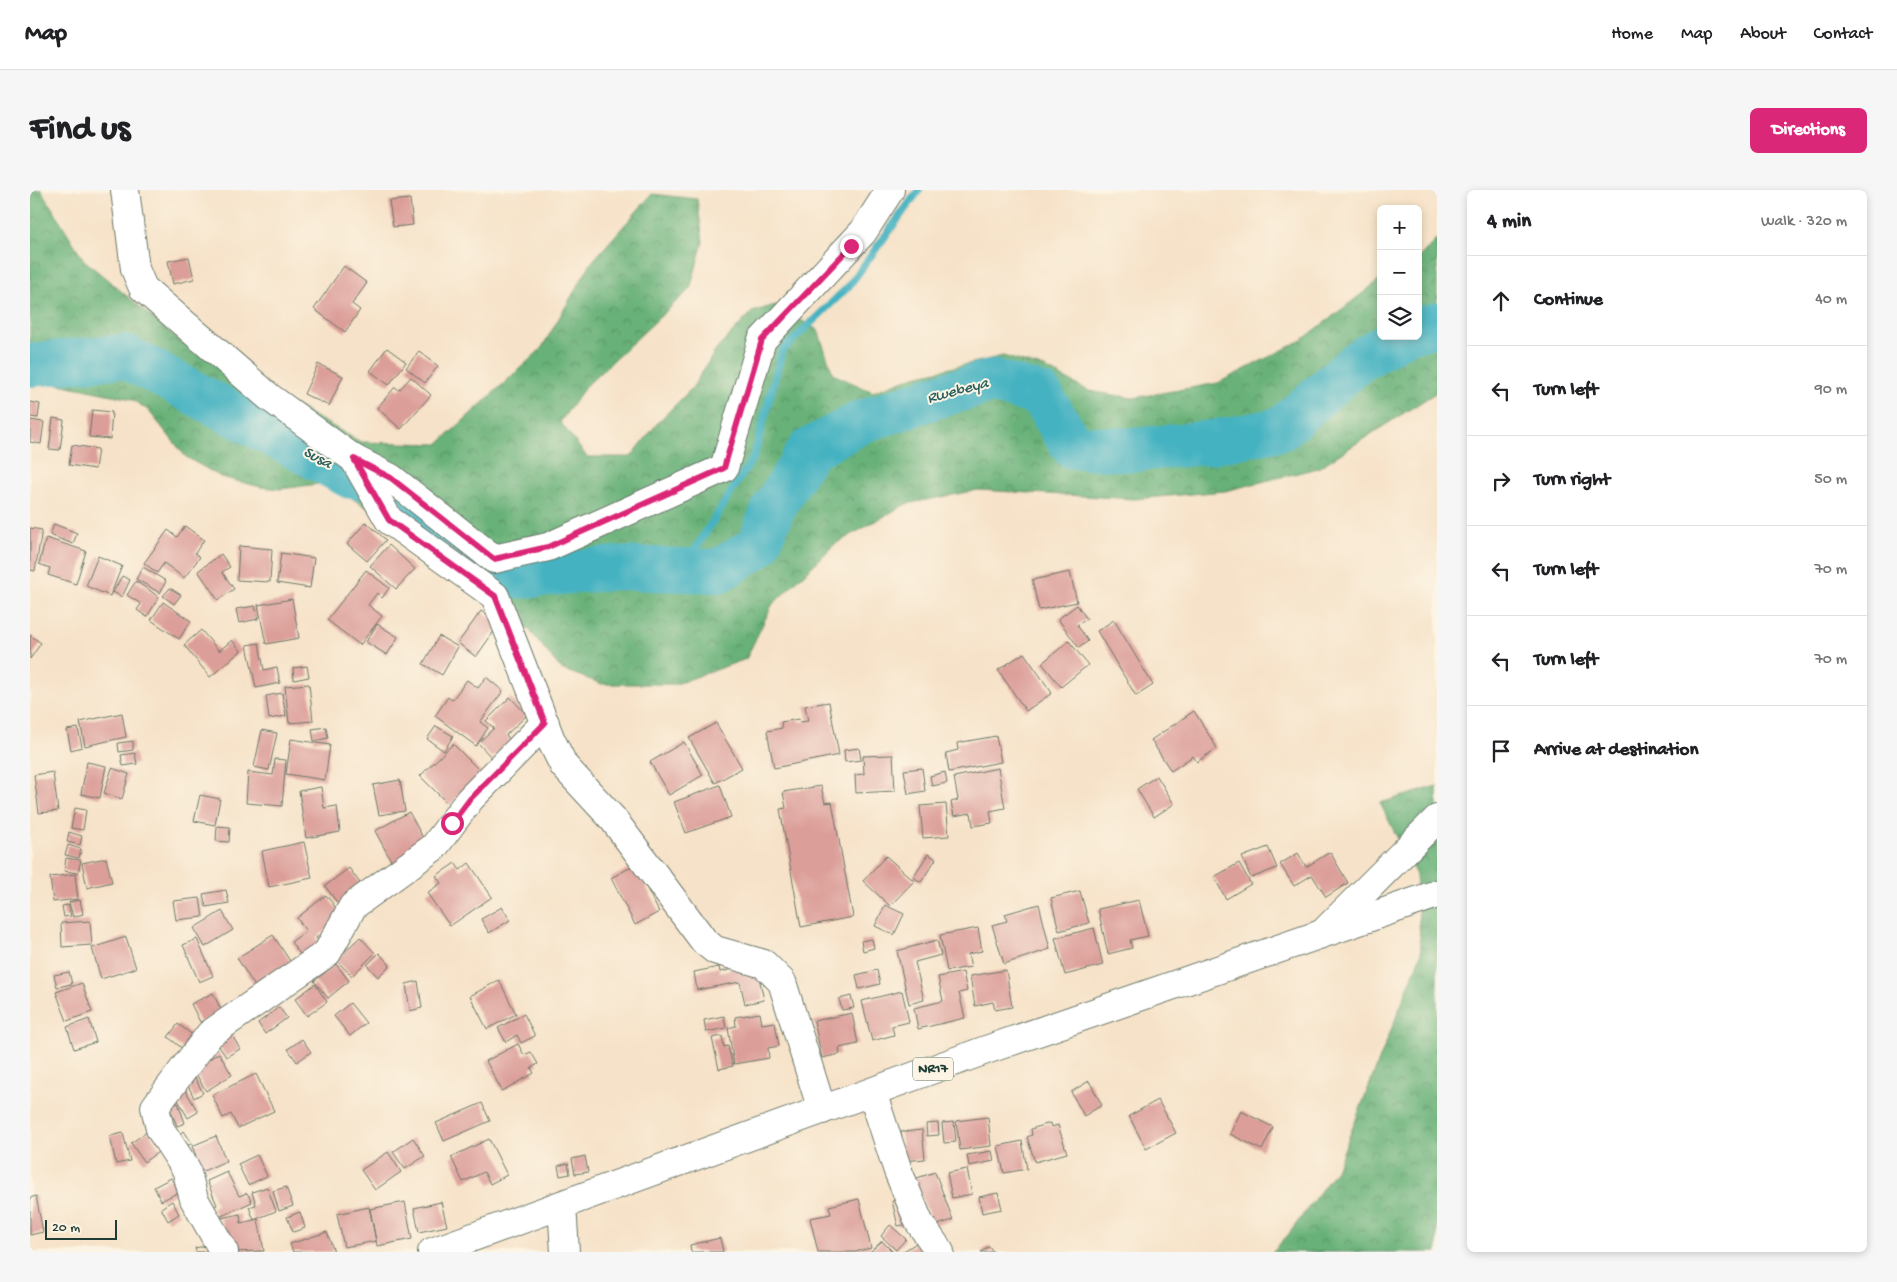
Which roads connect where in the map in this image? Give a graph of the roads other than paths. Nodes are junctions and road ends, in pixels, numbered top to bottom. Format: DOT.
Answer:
graph roads {
  1 [pos="125,190"];
  2 [pos="890,190"];
  3 [pos="354,459"];
  4 [pos="545,723"];
  5 [pos="1437,820"];
  6 [pos="1437,894"];
  7 [pos="1325,931"];
  8 [pos="872,1092"];
  9 [pos="822,1110"];
  10 [pos="562,1205"];
  11 [pos="224,1252"];
  12 [pos="432,1252"];
  13 [pos="565,1252"];
  14 [pos="940,1252"];
  1 -- 3 [label="street"];
  2 -- 3 [label="street"];
  3 -- 4 [label="street"];
  4 -- 9 [label="street"];
  4 -- 11 [label="street"];
  5 -- 7 [label="street"];
  6 -- 7 [label="street, NR17"];
  7 -- 8 [label="street, NR17"];
  8 -- 9 [label="street, NR17"];
  8 -- 14 [label="street"];
  9 -- 10 [label="street, NR17"];
  10 -- 12 [label="street, NR17"];
  10 -- 13 [label="street"];
}
